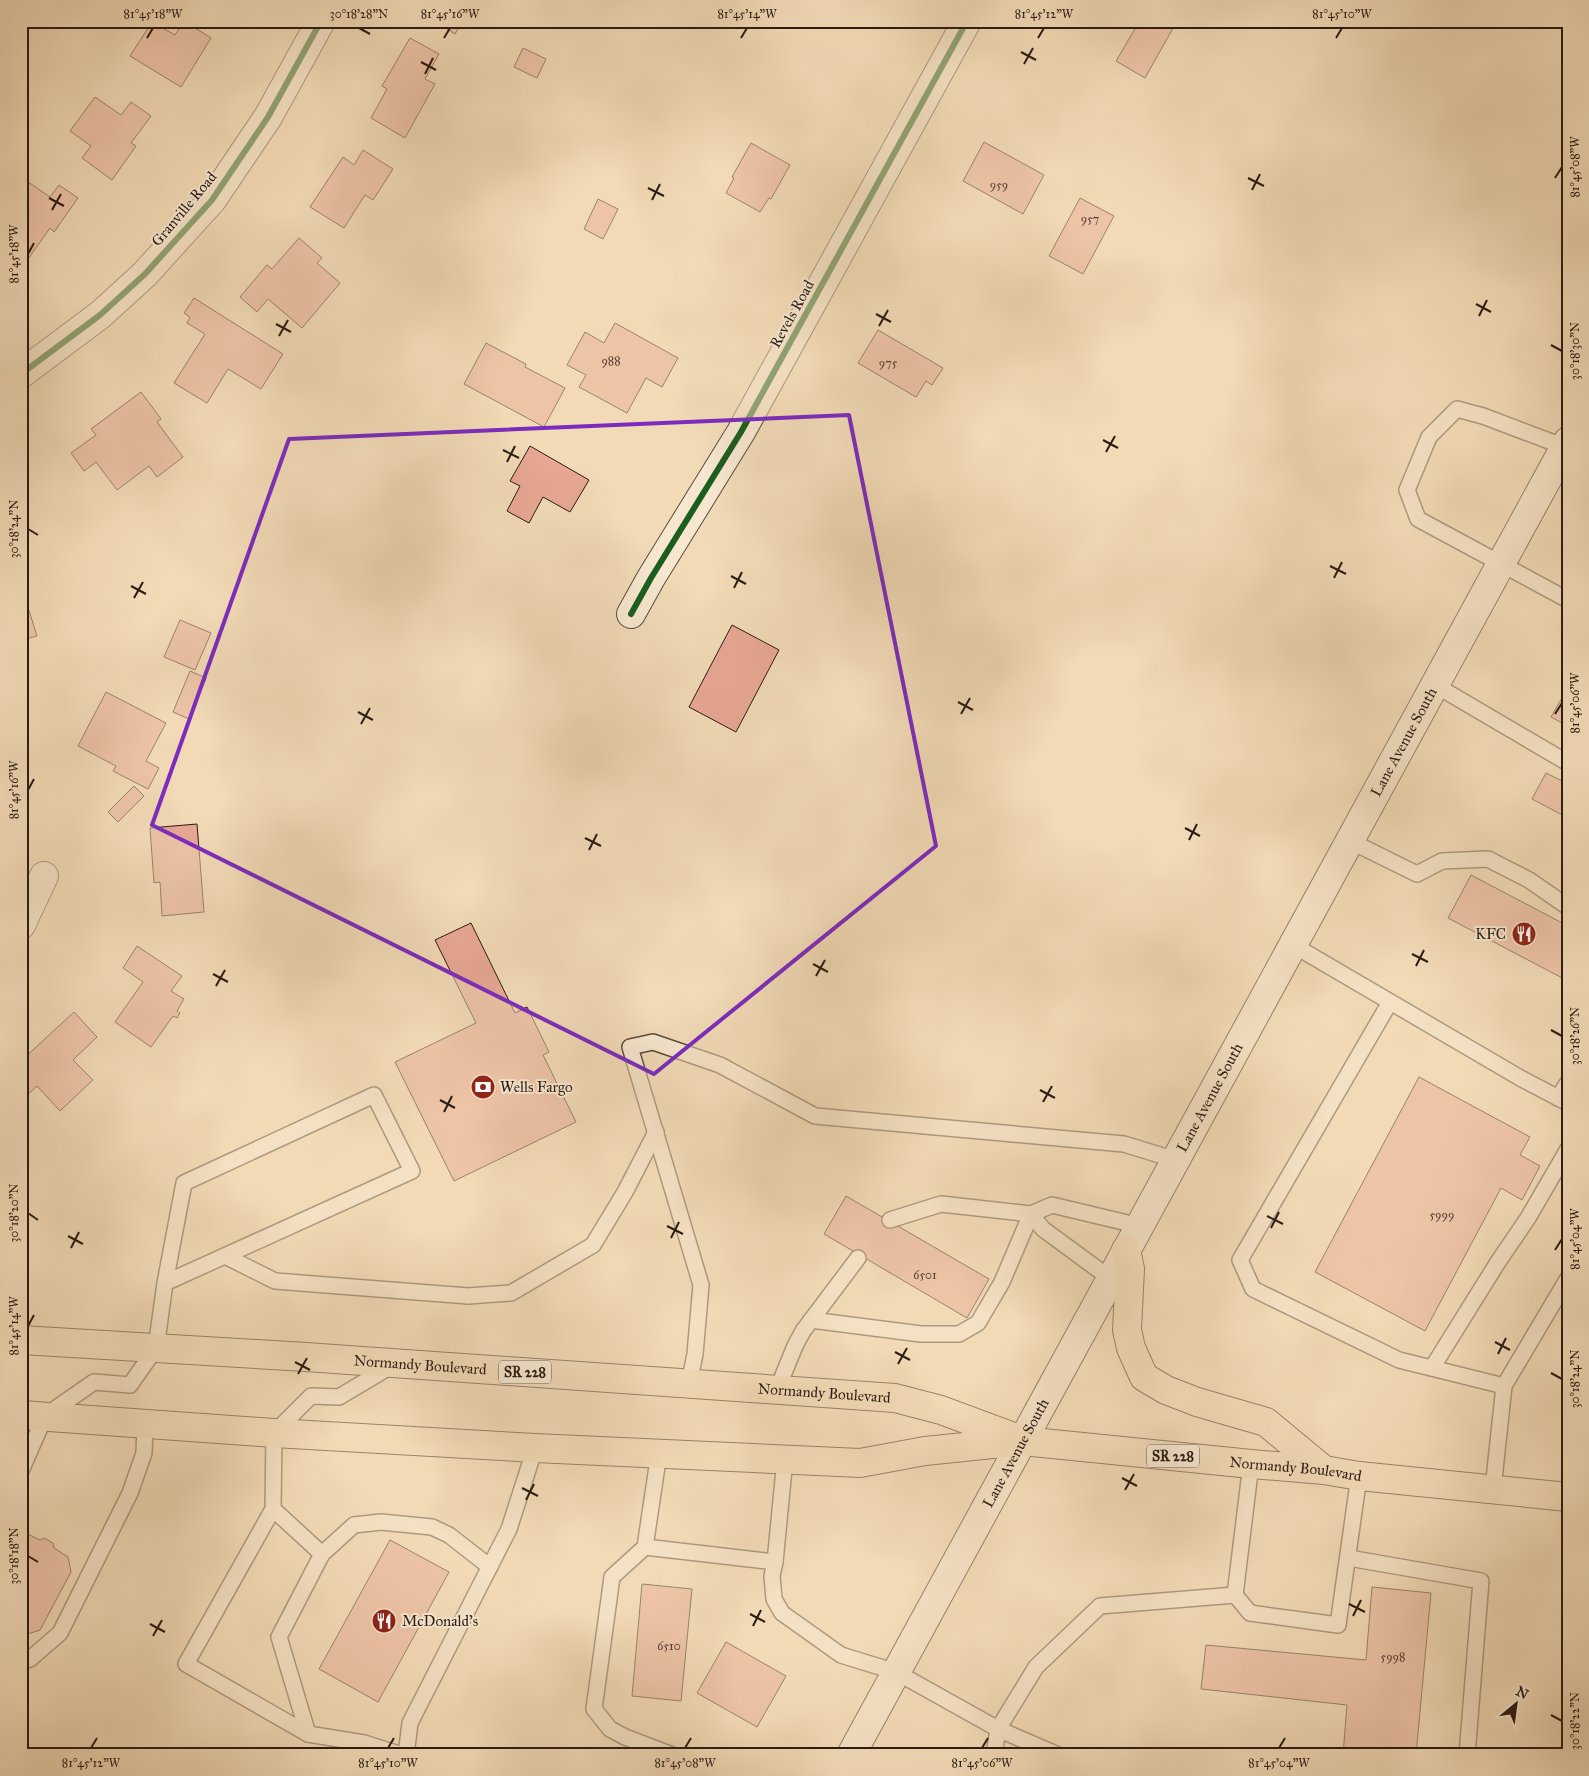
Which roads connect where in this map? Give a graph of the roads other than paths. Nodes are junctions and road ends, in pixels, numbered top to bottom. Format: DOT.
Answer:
graph roads {
  1 [pos="322,21"];
  2 [pos="967,21"];
  3 [pos="21,374"];
  4 [pos="1566,444"];
  5 [pos="1501,564"];
  6 [pos="1568,600"];
  7 [pos="631,614"];
  8 [pos="1435,685"];
  9 [pos="1568,763"];
  10 [pos="1350,842"];
  11 [pos="44,876"];
  12 [pos="1568,907"];
  13 [pos="21,925"];
  14 [pos="1293,945"];
  15 [pos="1390,1002"];
  16 [pos="1568,1082"];
  17 [pos="1563,1100"];
  18 [pos="656,1132"];
  19 [pos="1568,1149"];
  20 [pos="1176,1160"];
  21 [pos="1031,1214"];
  22 [pos="890,1220"];
  23 [pos="1140,1226"];
  24 [pos="1126,1250"];
  25 [pos="225,1256"];
  26 [pos="858,1258"];
  27 [pos="1111,1279"];
  28 [pos="165,1283"];
  29 [pos="1566,1284"];
  30 [pos="811,1320"];
  31 [pos="21,1340"];
  32 [pos="156,1348"];
  33 [pos="396,1363"];
  34 [pos="1432,1368"];
  35 [pos="689,1384"];
  36 [pos="1504,1386"];
  37 [pos="777,1390"];
  38 [pos="33,1416"];
  39 [pos="144,1424"];
  40 [pos="274,1433"];
  41 [pos="1022,1440"];
  42 [pos="535,1448"];
  43 [pos="659,1453"];
  44 [pos="785,1459"];
  45 [pos="1251,1464"];
  46 [pos="1324,1470"];
  47 [pos="21,1471"];
  48 [pos="1359,1476"];
  49 [pos="1493,1489"];
  50 [pos="1568,1497"];
  51 [pos="273,1509"];
  52 [pos="645,1548"];
  53 [pos="322,1554"];
  54 [pos="1348,1558"];
  55 [pos="775,1562"];
  56 [pos="490,1567"];
  57 [pos="1235,1595"];
  58 [pos="21,1662"];
  59 [pos="896,1672"];
  60 [pos="998,1729"];
  61 [pos="308,1734"];
  62 [pos="402,1755"];
  63 [pos="406,1755"];
  64 [pos="672,1755"];
  65 [pos="851,1755"];
  66 [pos="994,1755"];
  67 [pos="1058,1755"];
  68 [pos="1467,1755"];
  1 -- 3 [label="main road, Granville Road"];
  2 -- 7 [label="main road, Revels Road"];
  4 -- 5 [label="main road, Lane Avenue South"];
  4 -- 5 [label="lane"];
  5 -- 6 [label="lane"];
  5 -- 8 [label="main road, Lane Avenue South"];
  8 -- 9 [label="lane"];
  8 -- 10 [label="main road, Lane Avenue South"];
  10 -- 12 [label="lane"];
  10 -- 14 [label="main road, Lane Avenue South"];
  11 -- 13 [label="main road"];
  14 -- 15 [label="lane"];
  14 -- 20 [label="main road, Lane Avenue South"];
  15 -- 17 [label="lane"];
  15 -- 34 [label="lane"];
  16 -- 17 [label="lane"];
  18 -- 20 [label="lane"];
  18 -- 25 [label="lane"];
  18 -- 35 [label="lane"];
  19 -- 34 [label="lane"];
  20 -- 23 [label="main road, Lane Avenue South"];
  21 -- 22 [label="lane"];
  21 -- 23 [label="lane"];
  21 -- 27 [label="lane"];
  21 -- 30 [label="lane"];
  23 -- 24 [label="main road, Lane Avenue South"];
  24 -- 27 [label="main road, Lane Avenue South"];
  24 -- 46 [label="main road"];
  25 -- 28 [label="lane"];
  25 -- 28 [label="lane"];
  26 -- 30 [label="lane"];
  27 -- 41 [label="main road, Lane Avenue South"];
  28 -- 32 [label="lane"];
  29 -- 36 [label="lane"];
  30 -- 37 [label="lane"];
  31 -- 32 [label="main road, Normandy Boulevard / SR 228"];
  32 -- 33 [label="main road, Normandy Boulevard / SR 228"];
  32 -- 38 [label="lane"];
  33 -- 35 [label="main road, Normandy Boulevard / SR 228"];
  33 -- 40 [label="lane"];
  34 -- 36 [label="lane"];
  35 -- 37 [label="main road, Normandy Boulevard / SR 228"];
  36 -- 49 [label="lane"];
  37 -- 41 [label="main road, Normandy Boulevard / SR 228"];
  38 -- 39 [label="main road, Normandy Boulevard / SR 228"];
  38 -- 47 [label="lane"];
  39 -- 40 [label="main road, Normandy Boulevard / SR 228"];
  39 -- 58 [label="lane"];
  40 -- 42 [label="main road, Normandy Boulevard / SR 228"];
  40 -- 51 [label="lane"];
  41 -- 44 [label="main road, Normandy Boulevard / SR 228"];
  41 -- 45 [label="main road, Normandy Boulevard / SR 228"];
  41 -- 59 [label="main road, Lane Avenue South"];
  42 -- 43 [label="main road, Normandy Boulevard / SR 228"];
  42 -- 56 [label="lane"];
  43 -- 44 [label="main road, Normandy Boulevard / SR 228"];
  43 -- 52 [label="lane"];
  44 -- 55 [label="lane"];
  45 -- 46 [label="main road, Normandy Boulevard / SR 228"];
  45 -- 57 [label="lane"];
  46 -- 48 [label="main road, Normandy Boulevard / SR 228"];
  48 -- 49 [label="main road, Normandy Boulevard / SR 228"];
  48 -- 54 [label="lane"];
  49 -- 50 [label="main road, Normandy Boulevard / SR 228"];
  51 -- 53 [label="lane"];
  51 -- 61 [label="lane"];
  52 -- 55 [label="lane"];
  52 -- 64 [label="lane"];
  53 -- 56 [label="lane"];
  53 -- 61 [label="lane"];
  54 -- 57 [label="lane"];
  54 -- 68 [label="lane"];
  55 -- 59 [label="lane"];
  56 -- 63 [label="lane"];
  57 -- 60 [label="lane"];
  59 -- 60 [label="lane"];
  59 -- 65 [label="main road, Lane Avenue South"];
  60 -- 66 [label="lane"];
  60 -- 67 [label="lane"];
  61 -- 62 [label="lane"];
}
